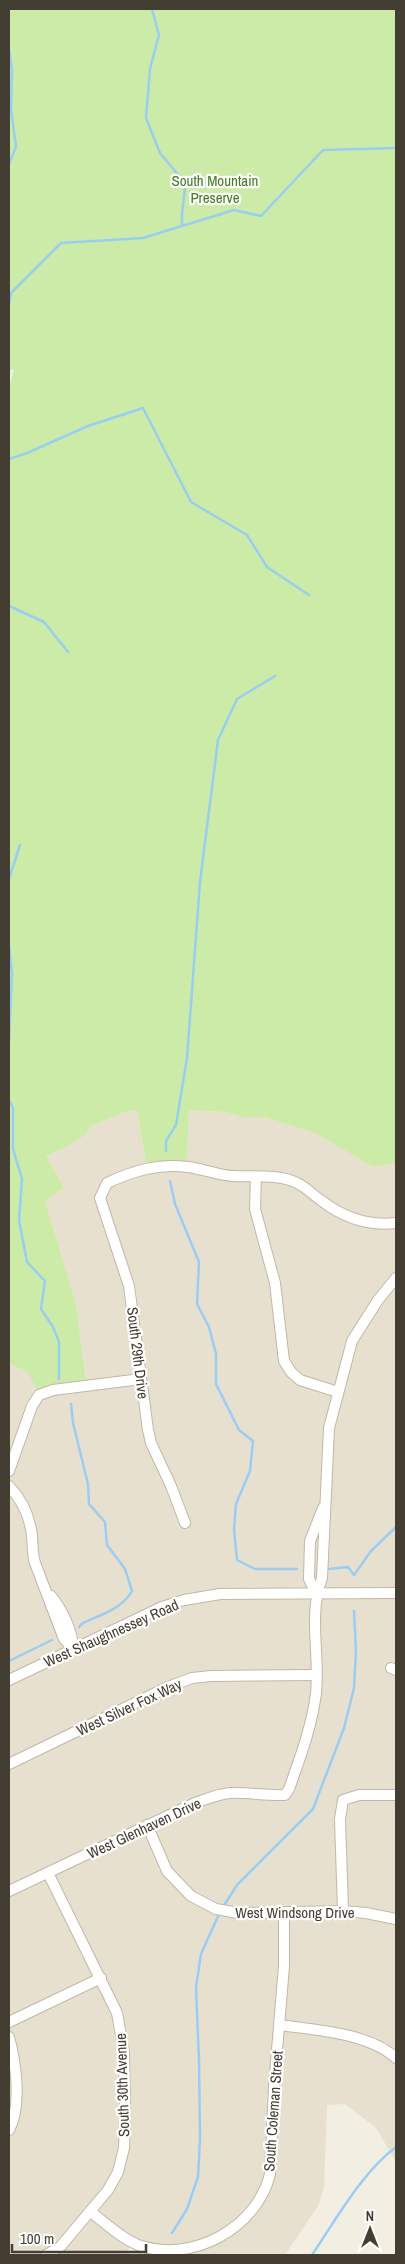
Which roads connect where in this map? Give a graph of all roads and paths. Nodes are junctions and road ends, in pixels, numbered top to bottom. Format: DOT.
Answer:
graph roads {
  1 [pos="256,1177"];
  2 [pos="396,1223"];
  3 [pos="396,1278"];
  4 [pos="141,1378"];
  5 [pos="338,1392"];
  6 [pos="9,1471"];
  7 [pos="9,1486"];
  8 [pos="325,1504"];
  9 [pos="185,1523"];
  10 [pos="310,1550"];
  11 [pos="322,1551"];
  12 [pos="316,1593"];
  13 [pos="396,1593"];
  14 [pos="74,1649"];
  15 [pos="316,1675"];
  16 [pos="9,1680"];
  17 [pos="9,1764"];
  18 [pos="396,1794"];
  19 [pos="147,1825"];
  20 [pos="48,1873"];
  21 [pos="9,1891"];
  22 [pos="343,1911"];
  23 [pos="284,1913"];
  24 [pos="396,1919"];
  25 [pos="101,1978"];
  26 [pos="9,2022"];
  27 [pos="280,2025"];
  28 [pos="9,2036"];
  29 [pos="396,2058"];
  30 [pos="9,2130"];
  31 [pos="90,2212"];
  32 [pos="46,2255"];
  1 -- 2 [label="street"];
  1 -- 4 [label="street, South 29th Drive"];
  1 -- 5 [label="street"];
  3 -- 5 [label="street"];
  4 -- 6 [label="street"];
  4 -- 9 [label="street, South 29th Drive"];
  5 -- 8 [label="street"];
  7 -- 14 [label="street"];
  8 -- 10 [label="street"];
  8 -- 11 [label="street"];
  10 -- 11 [label="street"];
  10 -- 12 [label="street"];
  11 -- 12 [label="street"];
  12 -- 13 [label="street, West Shaughnessey Road"];
  12 -- 14 [label="street, West Shaughnessey Road"];
  12 -- 15 [label="street"];
  14 -- 16 [label="street, West Shaughnessey Road"];
  15 -- 17 [label="street, West Silver Fox Way"];
  15 -- 19 [label="street, West Glenhaven Drive"];
  18 -- 22 [label="street"];
  19 -- 20 [label="street, West Glenhaven Drive"];
  19 -- 23 [label="street, West Windsong Drive"];
  20 -- 21 [label="street, West Glenhaven Drive"];
  20 -- 25 [label="street, South 30th Avenue"];
  22 -- 23 [label="street, West Windsong Drive"];
  22 -- 24 [label="street, West Windsong Drive"];
  23 -- 27 [label="street, South Coleman Street"];
  25 -- 26 [label="street"];
  25 -- 31 [label="street, South 30th Avenue"];
  27 -- 29 [label="street"];
  27 -- 31 [label="street, South Coleman Street"];
  28 -- 30 [label="street"];
  31 -- 32 [label="street, South 30th Avenue"];
}
